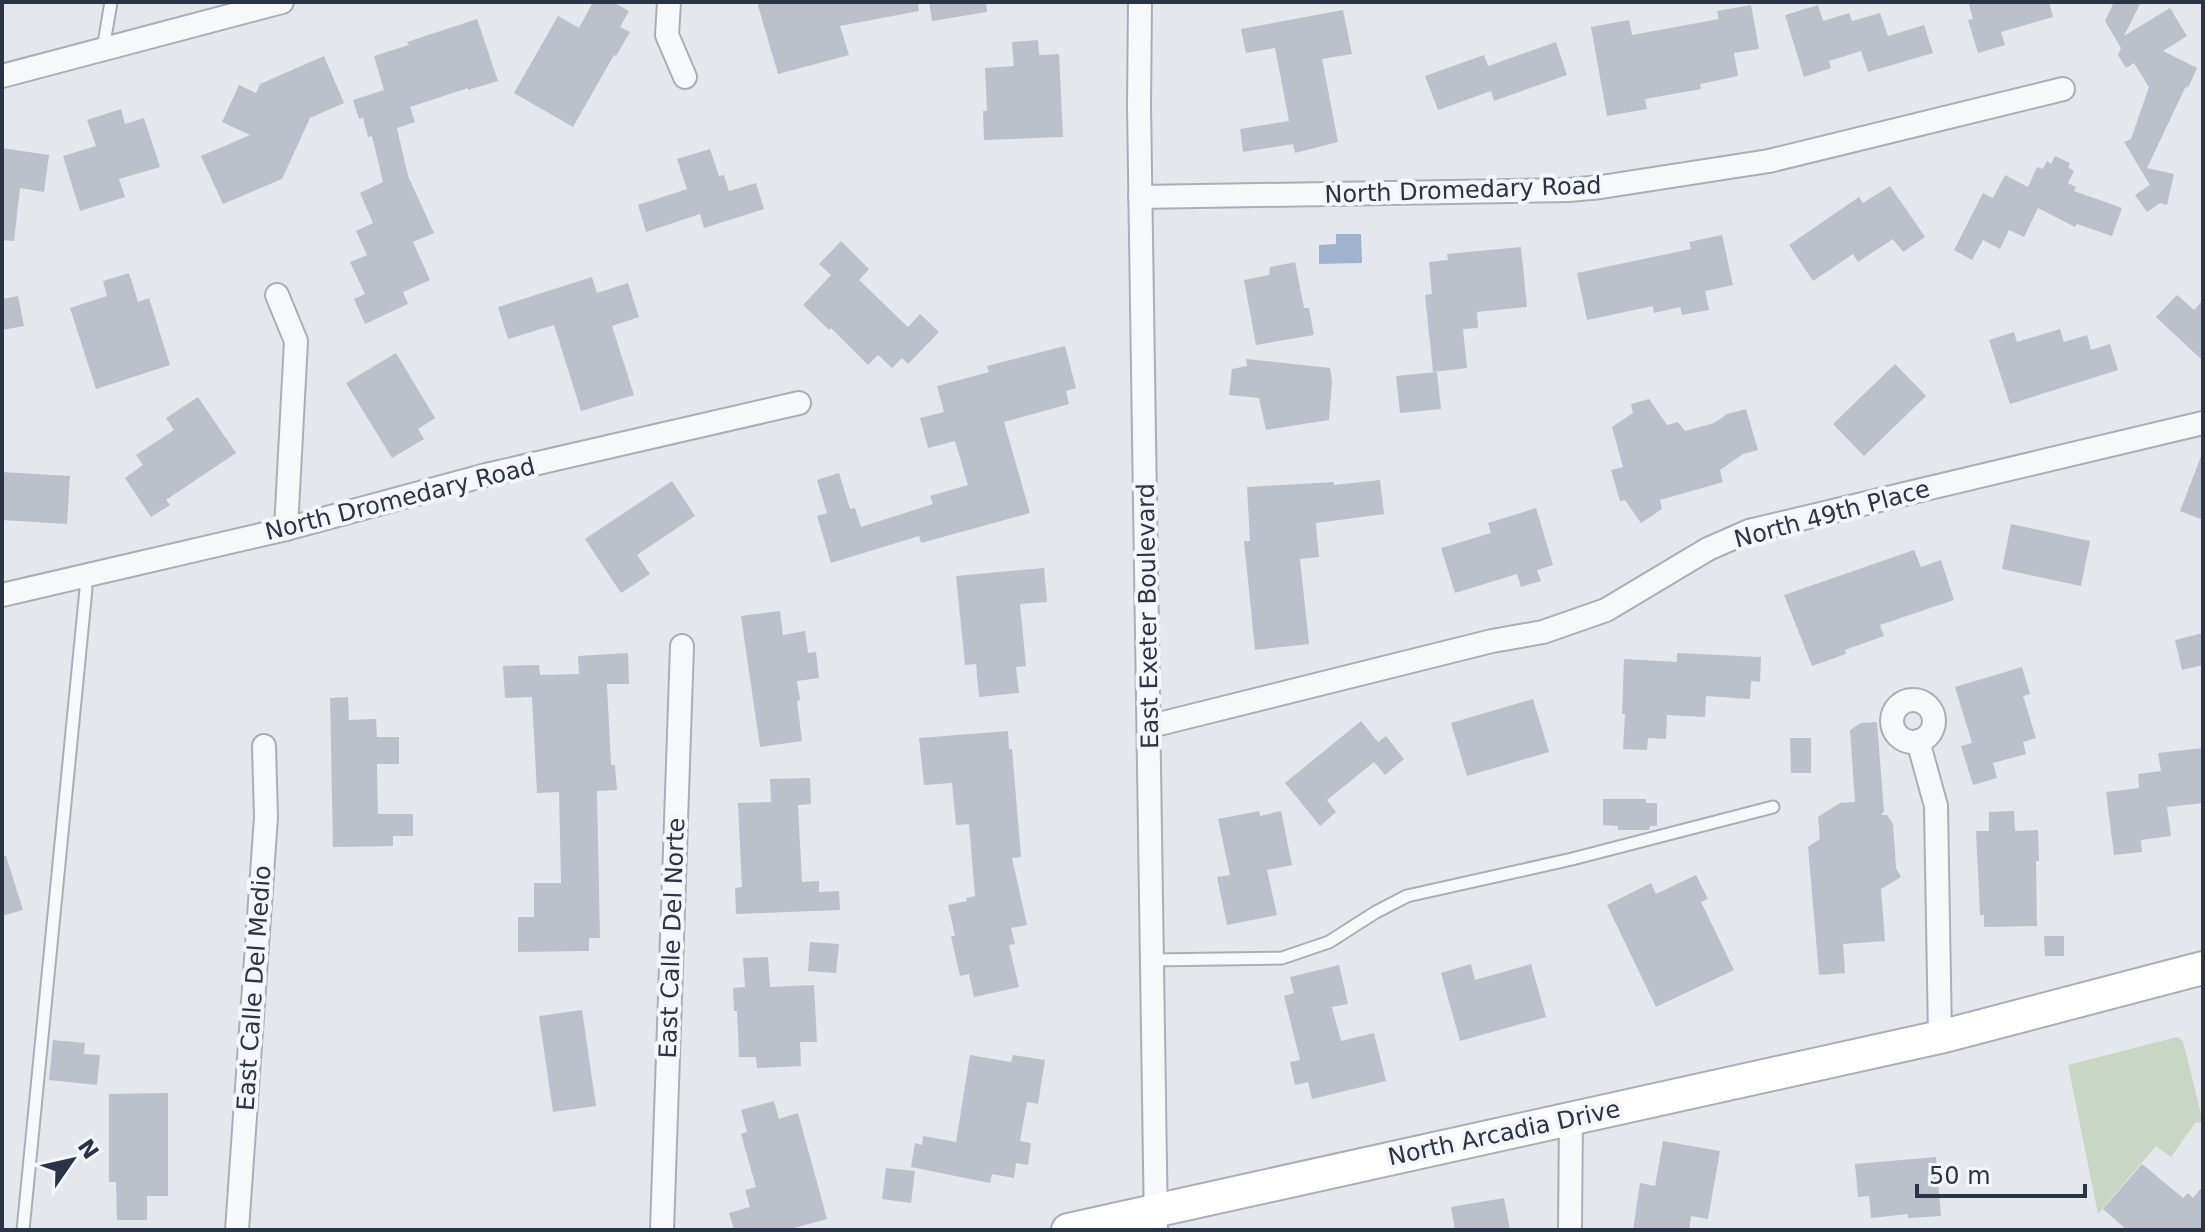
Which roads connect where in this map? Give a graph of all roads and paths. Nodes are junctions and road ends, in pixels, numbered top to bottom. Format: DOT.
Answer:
graph roads {
  1 [pos="111,2"];
  2 [pos="282,2"];
  3 [pos="669,2"];
  4 [pos="1140,2"];
  5 [pos="103,49"];
  6 [pos="2,76"];
  7 [pos="685,77"];
  8 [pos="2063,89"];
  9 [pos="1140,197"];
  10 [pos="277,295"];
  11 [pos="799,403"];
  12 [pos="2203,423"];
  13 [pos="286,529"];
  14 [pos="84,575"];
  15 [pos="2,595"];
  16 [pos="682,646"];
  17 [pos="1151,726"];
  18 [pos="1918,741"];
  19 [pos="264,746"];
  20 [pos="1773,807"];
  21 [pos="1151,960"];
  22 [pos="2203,968"];
  23 [pos="1940,1037"];
  24 [pos="1571,1118"];
  25 [pos="1156,1220"];
  26 [pos="23,1230"];
  27 [pos="237,1230"];
  28 [pos="662,1230"];
  29 [pos="1068,1230"];
  30 [pos="1570,1230"];
  1 -- 5 [label="lane"];
  2 -- 5 [label="street"];
  3 -- 7 [label="street"];
  4 -- 9 [label="street, East Exeter Boulevard"];
  5 -- 6 [label="street"];
  8 -- 9 [label="street, North Dromedary Road"];
  9 -- 17 [label="street, East Exeter Boulevard"];
  10 -- 13 [label="street"];
  11 -- 13 [label="street, North Dromedary Road"];
  12 -- 17 [label="street, North 49th Place"];
  13 -- 14 [label="street, North Dromedary Road"];
  14 -- 15 [label="street, North Dromedary Road"];
  14 -- 26 [label="lane"];
  16 -- 28 [label="street, East Calle Del Norte"];
  17 -- 21 [label="street, East Exeter Boulevard"];
  18 -- 23 [label="street"];
  19 -- 27 [label="street, East Calle Del Medio"];
  20 -- 21 [label="lane"];
  21 -- 25 [label="street, East Exeter Boulevard"];
  22 -- 23 [label="street, North Arcadia Drive"];
  23 -- 24 [label="street, North Arcadia Drive"];
  24 -- 25 [label="street, North Arcadia Drive"];
  24 -- 30 [label="street"];
  25 -- 29 [label="street, North Arcadia Drive"];
}
